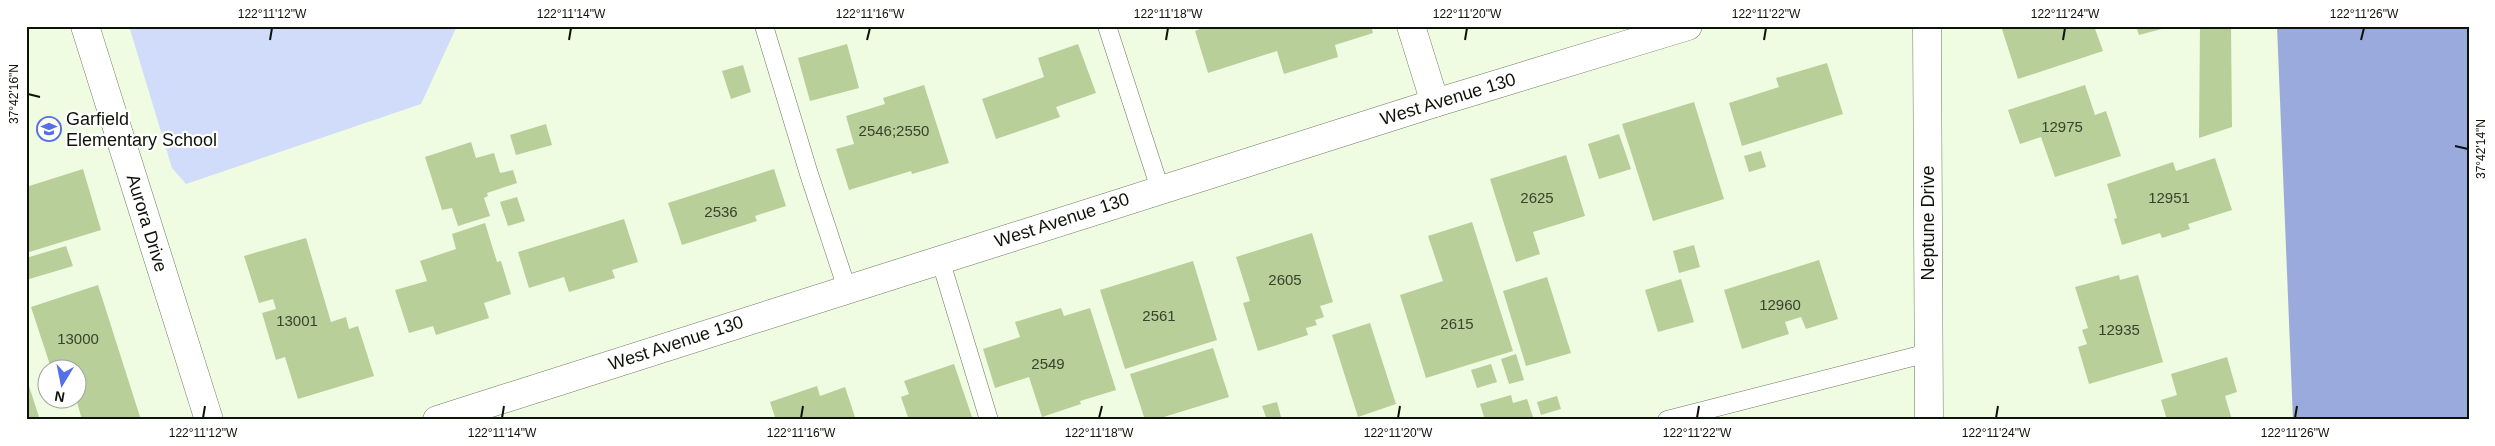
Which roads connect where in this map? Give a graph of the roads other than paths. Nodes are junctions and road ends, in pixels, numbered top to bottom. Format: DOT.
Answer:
graph roads {
  1 [pos="85,26"];
  2 [pos="764,26"];
  3 [pos="1107,26"];
  4 [pos="1411,26"];
  5 [pos="1688,26"];
  6 [pos="1927,26"];
  7 [pos="1435,103"];
  8 [pos="1160,190"];
  9 [pos="940,259"];
  10 [pos="847,289"];
  11 [pos="1928,353"];
  12 [pos="209,420"];
  13 [pos="437,420"];
  14 [pos="989,420"];
  15 [pos="1667,420"];
  16 [pos="1929,420"];
  1 -- 12 [label="street, Aurora Drive"];
  2 -- 10 [label="lane"];
  3 -- 8 [label="lane"];
  4 -- 7 [label="street"];
  5 -- 7 [label="street, West Avenue 130"];
  6 -- 11 [label="street, Neptune Drive"];
  7 -- 8 [label="street, West Avenue 130"];
  8 -- 9 [label="street, West Avenue 130"];
  9 -- 10 [label="street, West Avenue 130"];
  9 -- 14 [label="lane"];
  10 -- 13 [label="street, West Avenue 130"];
  11 -- 15 [label="lane"];
  11 -- 16 [label="street, Neptune Drive"];
}
